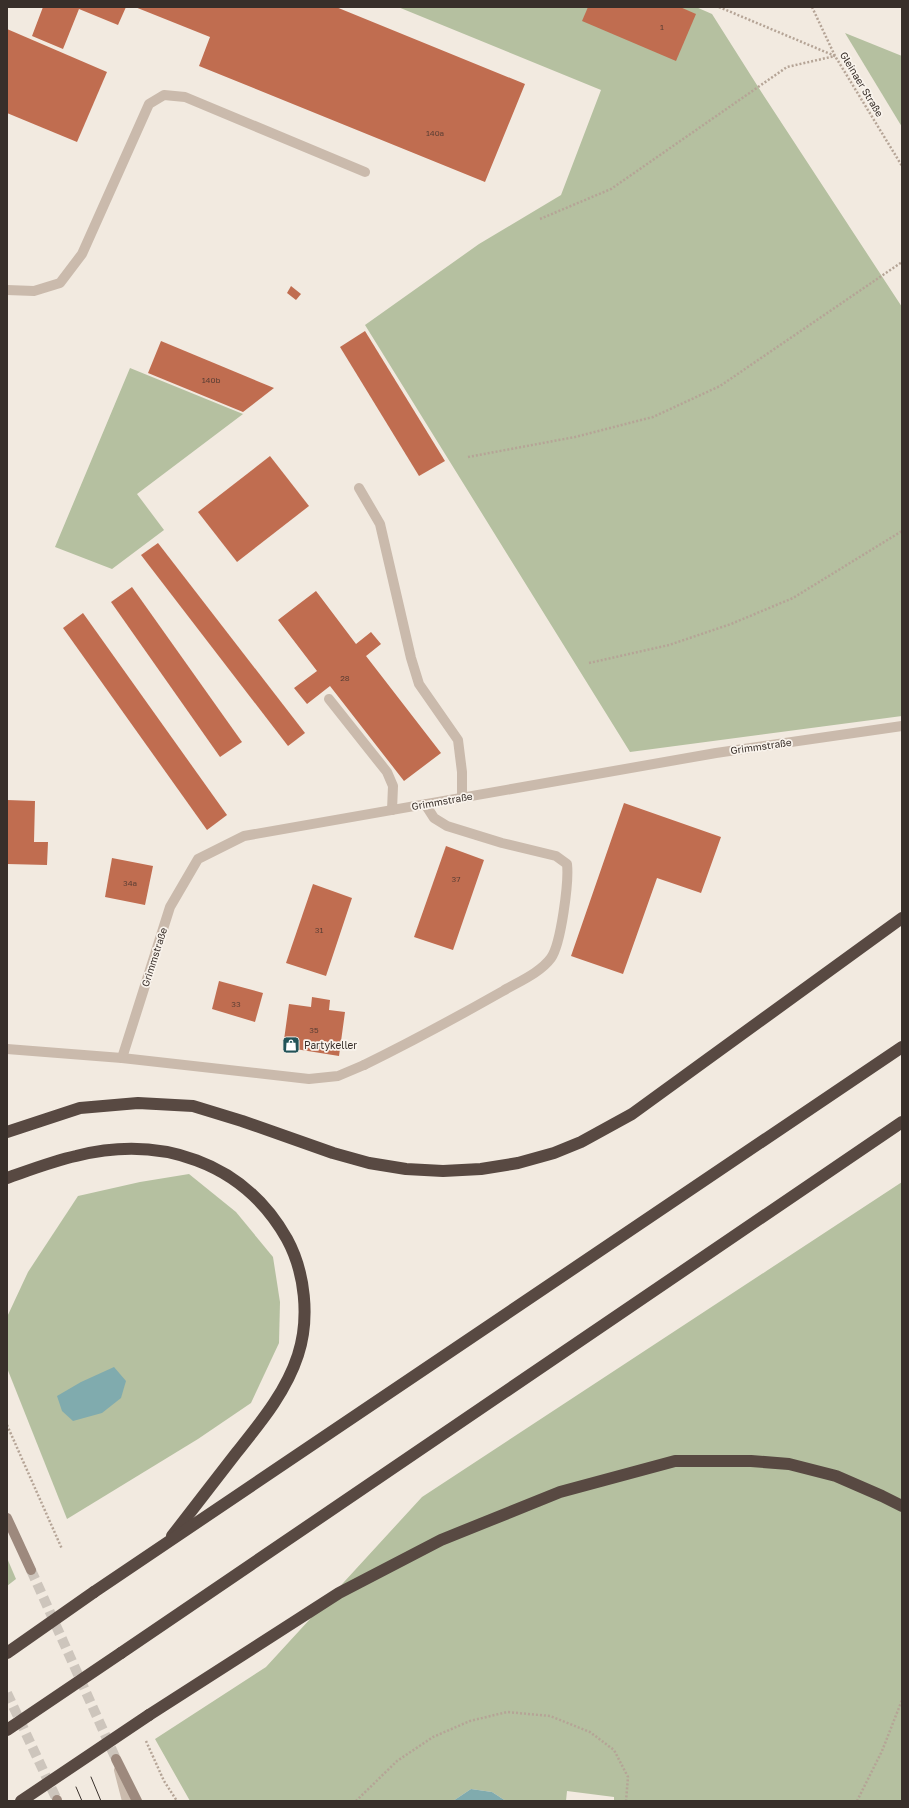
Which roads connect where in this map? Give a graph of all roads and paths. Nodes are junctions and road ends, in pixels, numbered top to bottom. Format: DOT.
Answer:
graph roads {
  1 [pos="719,7"];
  2 [pos="812,7"];
  3 [pos="835,56"];
  4 [pos="902,166"];
  5 [pos="365,172"];
  6 [pos="540,219"];
  7 [pos="902,262"];
  8 [pos="7,290"];
  9 [pos="468,457"];
  10 [pos="359,488"];
  11 [pos="902,531"];
  12 [pos="589,663"];
  13 [pos="329,699"];
  14 [pos="902,726"];
  15 [pos="462,798"];
  16 [pos="425,804"];
  17 [pos="392,810"];
  18 [pos="902,918"];
  19 [pos="902,1047"];
  20 [pos="7,1049"];
  21 [pos="122,1058"];
  22 [pos="902,1122"];
  23 [pos="7,1132"];
  24 [pos="7,1178"];
  25 [pos="7,1425"];
  26 [pos="902,1506"];
  27 [pos="7,1518"];
  28 [pos="165,1545"];
  29 [pos="62,1549"];
  30 [pos="30,1570"];
  31 [pos="7,1653"];
  32 [pos="902,1700"];
  33 [pos="7,1730"];
  34 [pos="145,1740"];
  35 [pos="116,1759"];
  36 [pos="21,1801"];
  37 [pos="127,1801"];
  38 [pos="137,1801"];
  39 [pos="177,1801"];
  40 [pos="356,1801"];
  41 [pos="626,1801"];
  42 [pos="857,1801"];
  1 -- 3 [label="path"];
  2 -- 3 [label="path, Gleinaer Straße"];
  3 -- 4 [label="path, Gleinaer Straße"];
  3 -- 6 [label="path"];
  5 -- 8 [label="street"];
  7 -- 9 [label="path"];
  10 -- 15 [label="street"];
  11 -- 12 [label="path"];
  13 -- 17 [label="street"];
  14 -- 15 [label="street, Grimmstraße"];
  15 -- 16 [label="street, Grimmstraße"];
  16 -- 17 [label="street, Grimmstraße"];
  16 -- 21 [label="street"];
  17 -- 21 [label="street, Grimmstraße"];
  18 -- 23 [label="highway"];
  19 -- 28 [label="highway"];
  20 -- 21 [label="street"];
  22 -- 33 [label="highway, bridge"];
  24 -- 28 [label="highway"];
  25 -- 29 [label="path"];
  26 -- 36 [label="highway, bridge"];
  27 -- 30 [label="main road"];
  28 -- 31 [label="highway, bridge"];
  32 -- 42 [label="path"];
  34 -- 39 [label="path"];
  35 -- 37 [label="street"];
  35 -- 38 [label="main road"];
  40 -- 41 [label="path"];
}
